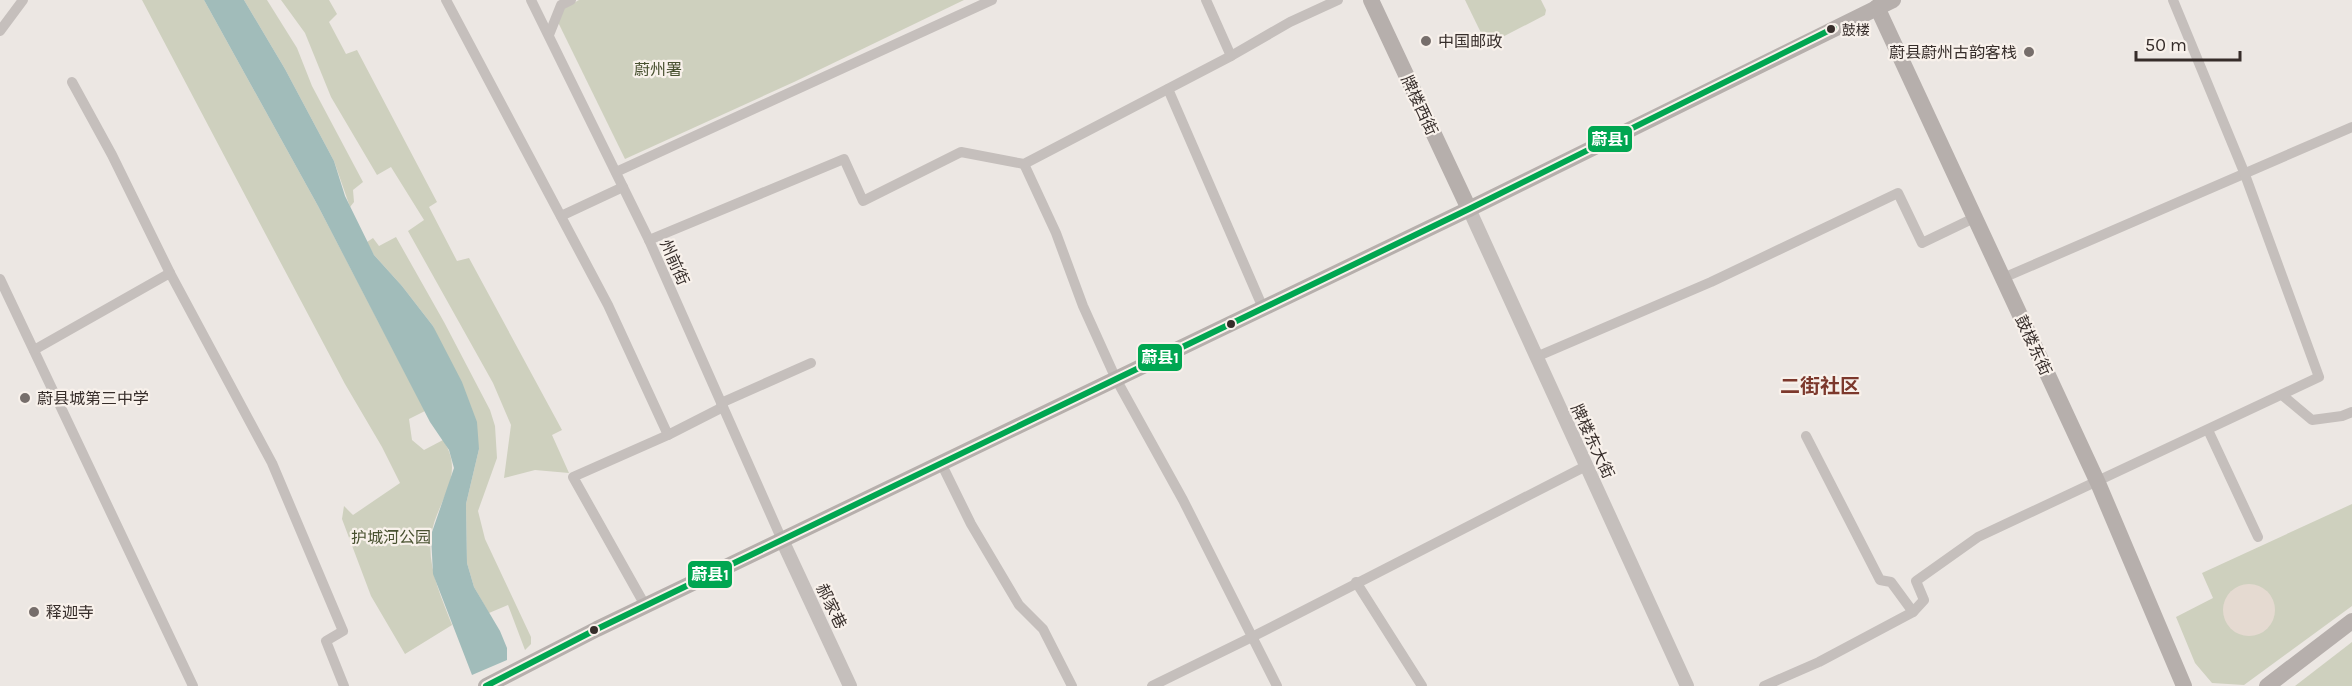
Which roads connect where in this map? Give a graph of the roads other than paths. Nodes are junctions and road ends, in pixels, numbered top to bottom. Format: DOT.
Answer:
graph roads {
  1 [pos="23,0"];
  2 [pos="446,0"];
  3 [pos="531,0"];
  4 [pos="571,0"];
  5 [pos="992,0"];
  6 [pos="1206,0"];
  7 [pos="1338,0"];
  8 [pos="1371,0"];
  9 [pos="1893,0"];
  10 [pos="2173,0"];
  11 [pos="1875,4"];
  12 [pos="0,31"];
  13 [pos="549,35"];
  14 [pos="1231,56"];
  15 [pos="72,82"];
  16 [pos="1168,89"];
  17 [pos="2352,127"];
  18 [pos="1024,164"];
  19 [pos="616,172"];
  20 [pos="2244,172"];
  21 [pos="623,187"];
  22 [pos="1469,209"];
  23 [pos="561,216"];
  24 [pos="1974,218"];
  25 [pos="649,240"];
  26 [pos="170,273"];
  27 [pos="2003,278"];
  28 [pos="0,279"];
  29 [pos="1263,308"];
  30 [pos="34,350"];
  31 [pos="1536,357"];
  32 [pos="811,363"];
  33 [pos="1116,379"];
  34 [pos="2282,395"];
  35 [pos="722,405"];
  36 [pos="2352,412"];
  37 [pos="2208,430"];
  38 [pos="668,435"];
  39 [pos="1806,436"];
  40 [pos="941,463"];
  41 [pos="1586,466"];
  42 [pos="2097,483"];
  43 [pos="2258,537"];
  44 [pos="782,540"];
  45 [pos="1356,582"];
  46 [pos="646,607"];
  47 [pos="1913,612"];
  48 [pos="2352,621"];
  49 [pos="1252,637"];
  50 [pos="506,682"];
  51 [pos="193,686"];
  52 [pos="344,686"];
  53 [pos="486,686"];
  54 [pos="850,686"];
  55 [pos="1072,686"];
  56 [pos="1152,686"];
  57 [pos="1277,686"];
  58 [pos="1422,686"];
  59 [pos="1687,686"];
  60 [pos="1764,686"];
  61 [pos="2184,686"];
  62 [pos="2267,686"];
  1 -- 12 [label="street"];
  2 -- 23 [label="street"];
  3 -- 13 [label="street, 州前街"];
  4 -- 13 [label="street"];
  5 -- 19 [label="street"];
  6 -- 14 [label="street"];
  7 -- 14 [label="street"];
  8 -- 22 [label="main road, 牌楼西街"];
  9 -- 11 [label="main road"];
  10 -- 20 [label="street"];
  11 -- 22 [label="main road"];
  11 -- 24 [label="main road, 鼓楼东街"];
  13 -- 19 [label="street, 州前街"];
  14 -- 16 [label="street"];
  15 -- 26 [label="street"];
  16 -- 18 [label="street"];
  16 -- 29 [label="street"];
  17 -- 20 [label="street"];
  18 -- 25 [label="street"];
  18 -- 33 [label="street"];
  19 -- 21 [label="street, 州前街"];
  20 -- 27 [label="street"];
  20 -- 34 [label="street"];
  21 -- 23 [label="street"];
  21 -- 25 [label="street, 州前街"];
  22 -- 29 [label="main road"];
  22 -- 31 [label="street, 牌楼东大街"];
  23 -- 38 [label="street"];
  24 -- 27 [label="main road, 鼓楼东街"];
  24 -- 31 [label="street"];
  25 -- 35 [label="street, 州前街"];
  26 -- 30 [label="street"];
  26 -- 52 [label="street"];
  27 -- 42 [label="main road, 鼓楼东街"];
  28 -- 30 [label="street"];
  29 -- 33 [label="main road"];
  30 -- 51 [label="street"];
  31 -- 41 [label="street, 牌楼东大街"];
  32 -- 35 [label="street"];
  33 -- 40 [label="main road"];
  33 -- 49 [label="street"];
  34 -- 36 [label="street"];
  34 -- 37 [label="street"];
  35 -- 38 [label="street"];
  35 -- 44 [label="street, 州前街"];
  37 -- 42 [label="street"];
  37 -- 43 [label="street"];
  38 -- 46 [label="street"];
  39 -- 47 [label="street"];
  40 -- 44 [label="main road"];
  40 -- 55 [label="street"];
  41 -- 45 [label="street"];
  41 -- 59 [label="street, 牌楼东大街"];
  42 -- 47 [label="street"];
  42 -- 61 [label="main road, 鼓楼东街"];
  44 -- 46 [label="main road"];
  44 -- 54 [label="street, 郝家巷"];
  45 -- 49 [label="street"];
  45 -- 58 [label="street"];
  46 -- 50 [label="main road"];
  47 -- 60 [label="street"];
  48 -- 62 [label="main road"];
  49 -- 56 [label="street"];
  49 -- 57 [label="street"];
  50 -- 53 [label="main road"];
}
